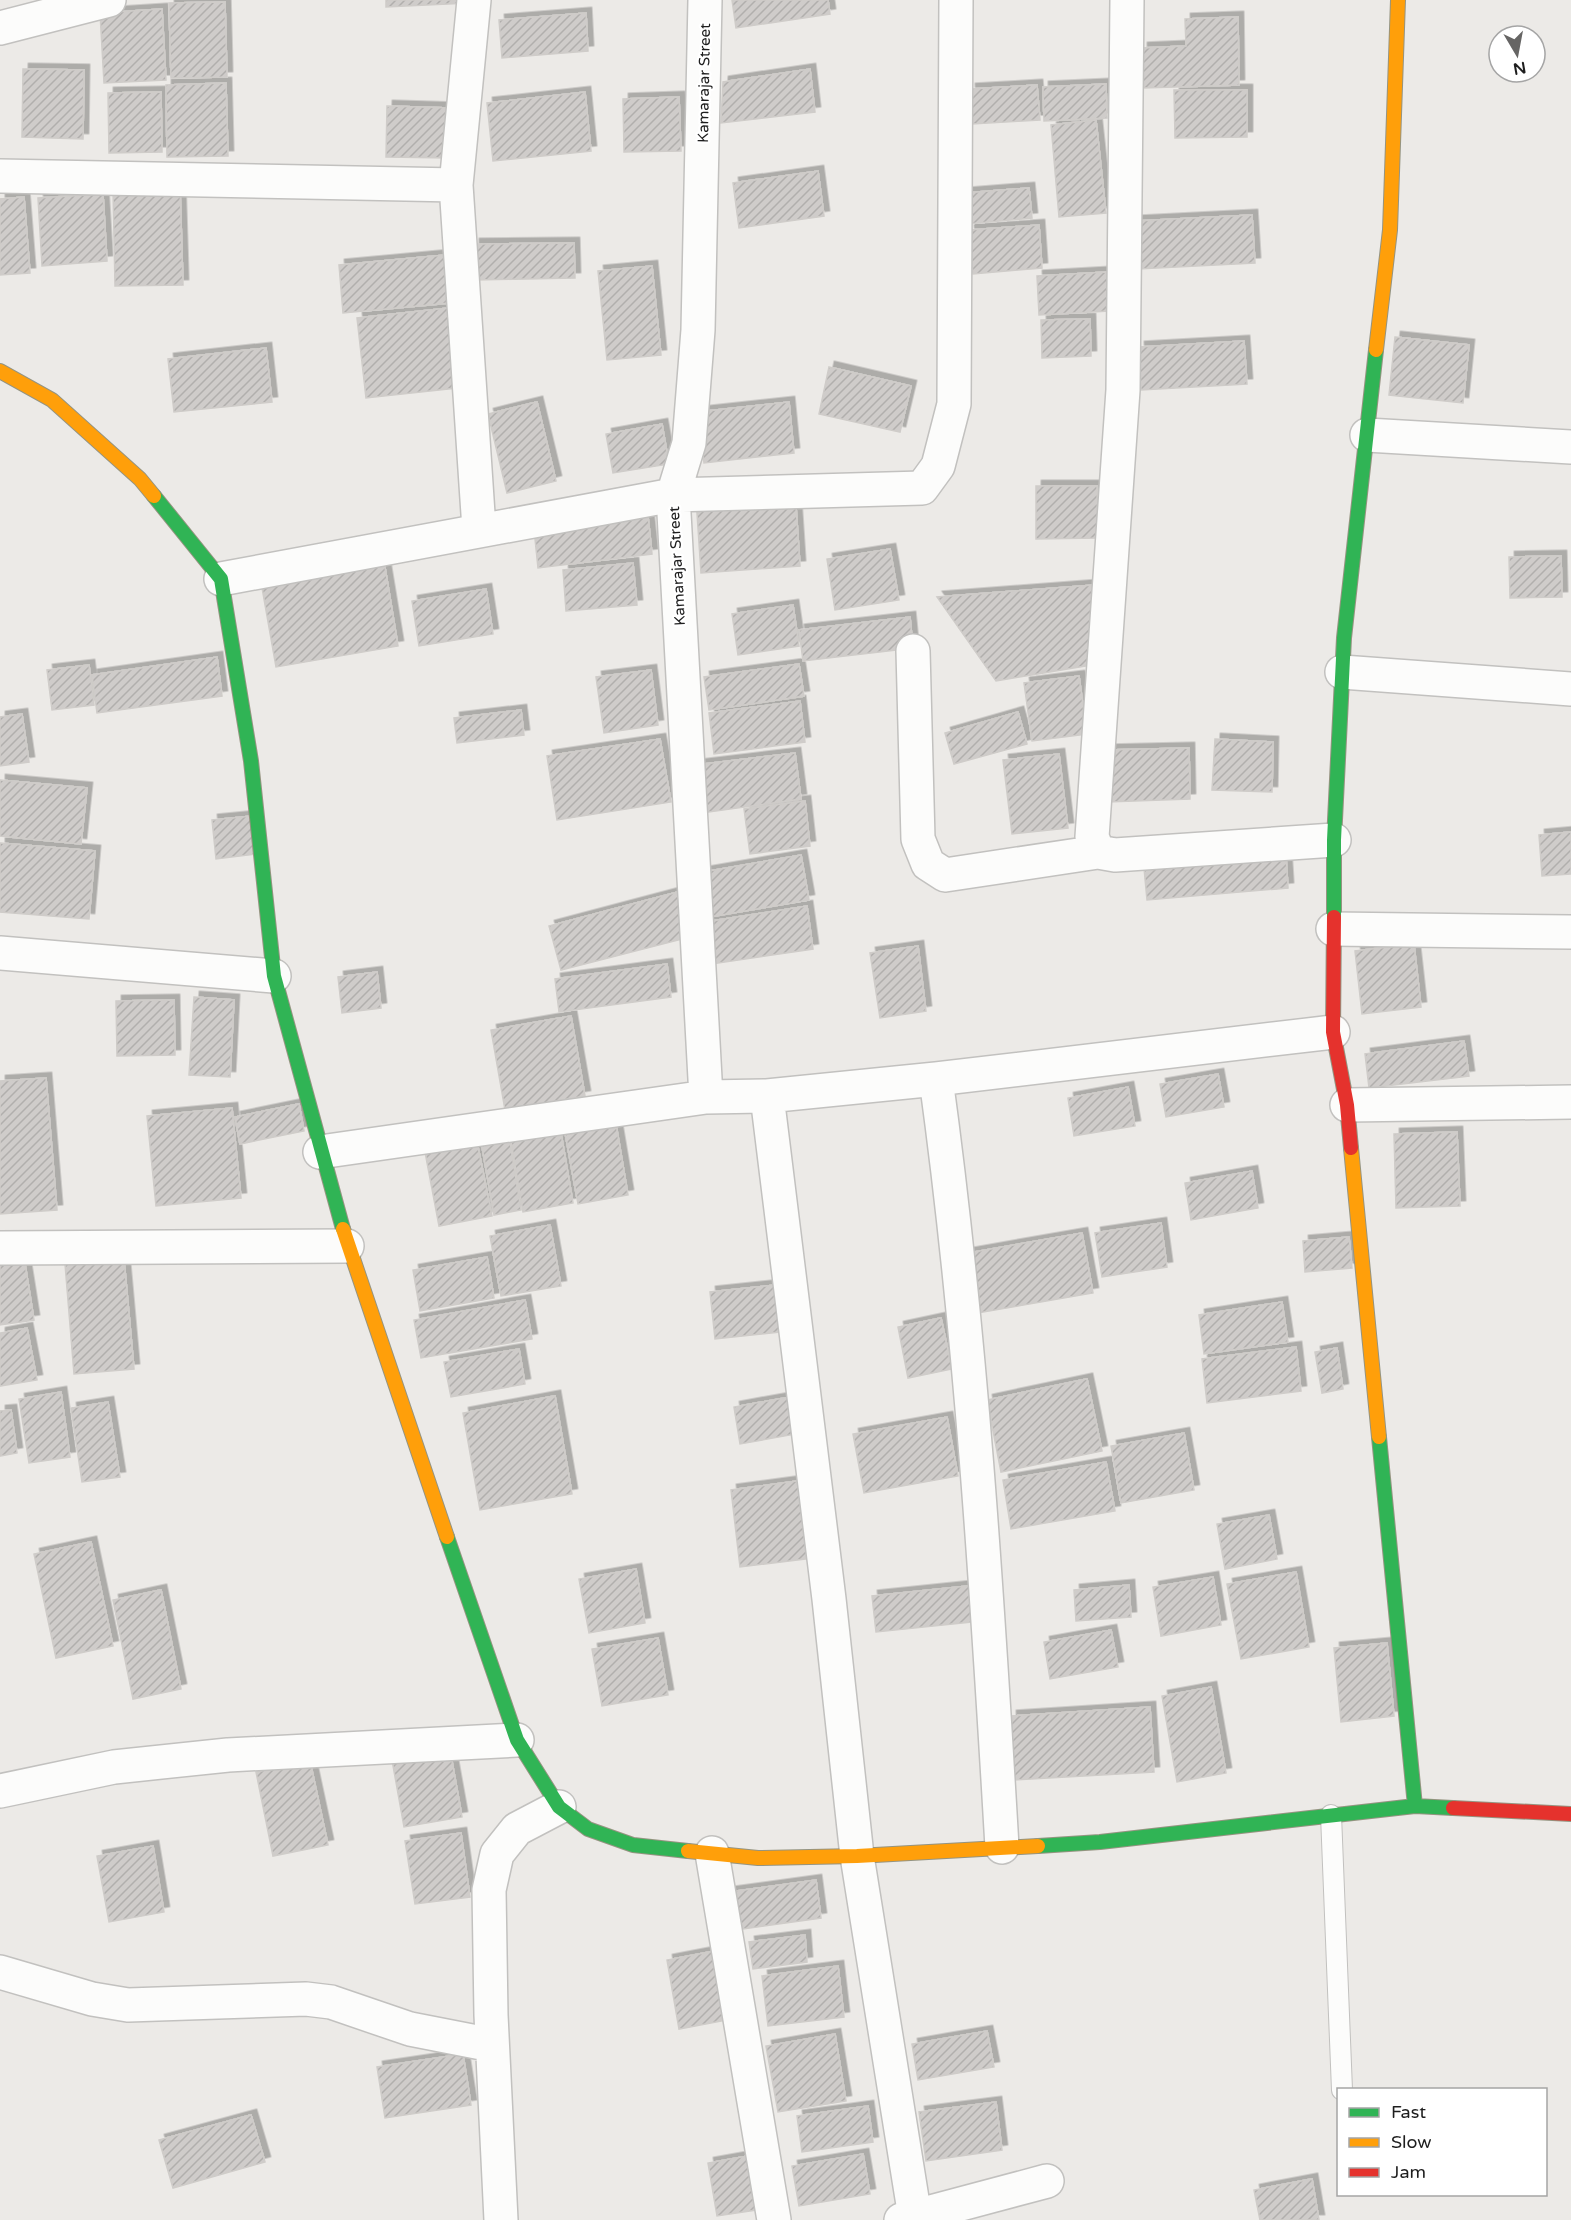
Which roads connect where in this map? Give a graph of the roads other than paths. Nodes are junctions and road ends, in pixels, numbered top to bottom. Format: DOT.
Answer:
graph roads {
  1 [pos="109,0"];
  2 [pos="474,0"];
  3 [pos="705,0"];
  4 [pos="956,0"];
  5 [pos="1127,0"];
  6 [pos="1398,0"];
  7 [pos="0,28"];
  8 [pos="0,176"];
  9 [pos="456,185"];
  10 [pos="0,371"];
  11 [pos="1367,435"];
  12 [pos="1571,447"];
  13 [pos="673,495"];
  14 [pos="479,529"];
  15 [pos="221,579"];
  16 [pos="913,651"];
  17 [pos="1342,672"];
  18 [pos="1571,689"];
  19 [pos="1334,840"];
  20 [pos="1098,852"];
  21 [pos="1332,929"];
  22 [pos="1571,932"];
  23 [pos="0,953"];
  24 [pos="274,976"];
  25 [pos="1333,1032"];
  26 [pos="936,1079"];
  27 [pos="767,1096"];
  28 [pos="706,1097"];
  29 [pos="1571,1102"];
  30 [pos="1347,1105"];
  31 [pos="320,1152"];
  32 [pos="348,1246"];
  33 [pos="0,1248"];
  34 [pos="517,1740"];
  35 [pos="0,1791"];
  36 [pos="1415,1806"];
  37 [pos="559,1807"];
  38 [pos="1571,1814"];
  39 [pos="1331,1815"];
  40 [pos="1002,1846"];
  41 [pos="712,1853"];
  42 [pos="857,1856"];
  43 [pos="0,1972"];
  44 [pos="492,2045"];
  45 [pos="1342,2088"];
  46 [pos="1047,2181"];
  47 [pos="908,2219"];
  48 [pos="501,2220"];
  49 [pos="774,2220"];
  1 -- 7 [label="street"];
  2 -- 9 [label="street"];
  3 -- 13 [label="street, Kamarajar Street"];
  4 -- 13 [label="street"];
  5 -- 20 [label="street"];
  6 -- 11 [label="street"];
  8 -- 9 [label="street"];
  9 -- 14 [label="street"];
  10 -- 15 [label="street"];
  11 -- 12 [label="street"];
  11 -- 17 [label="street"];
  13 -- 14 [label="street"];
  13 -- 28 [label="street, Kamarajar Street"];
  14 -- 15 [label="street"];
  15 -- 24 [label="street"];
  16 -- 20 [label="street"];
  17 -- 18 [label="street"];
  17 -- 19 [label="street"];
  19 -- 20 [label="street"];
  19 -- 21 [label="street"];
  21 -- 22 [label="street"];
  21 -- 25 [label="street"];
  23 -- 24 [label="street"];
  24 -- 31 [label="street"];
  25 -- 26 [label="street"];
  25 -- 30 [label="street"];
  26 -- 27 [label="street"];
  26 -- 40 [label="street"];
  27 -- 28 [label="street"];
  27 -- 42 [label="street"];
  28 -- 31 [label="street"];
  29 -- 30 [label="street"];
  30 -- 36 [label="street"];
  31 -- 32 [label="street"];
  32 -- 33 [label="street"];
  32 -- 34 [label="street"];
  34 -- 35 [label="street"];
  34 -- 37 [label="street"];
  36 -- 38 [label="street"];
  36 -- 39 [label="street"];
  37 -- 41 [label="street"];
  37 -- 44 [label="street"];
  39 -- 40 [label="street"];
  39 -- 45 [label="lane"];
  40 -- 42 [label="street"];
  41 -- 42 [label="street"];
  41 -- 49 [label="street"];
  42 -- 47 [label="street"];
  43 -- 44 [label="street"];
  44 -- 48 [label="street"];
  46 -- 47 [label="street"];
}
